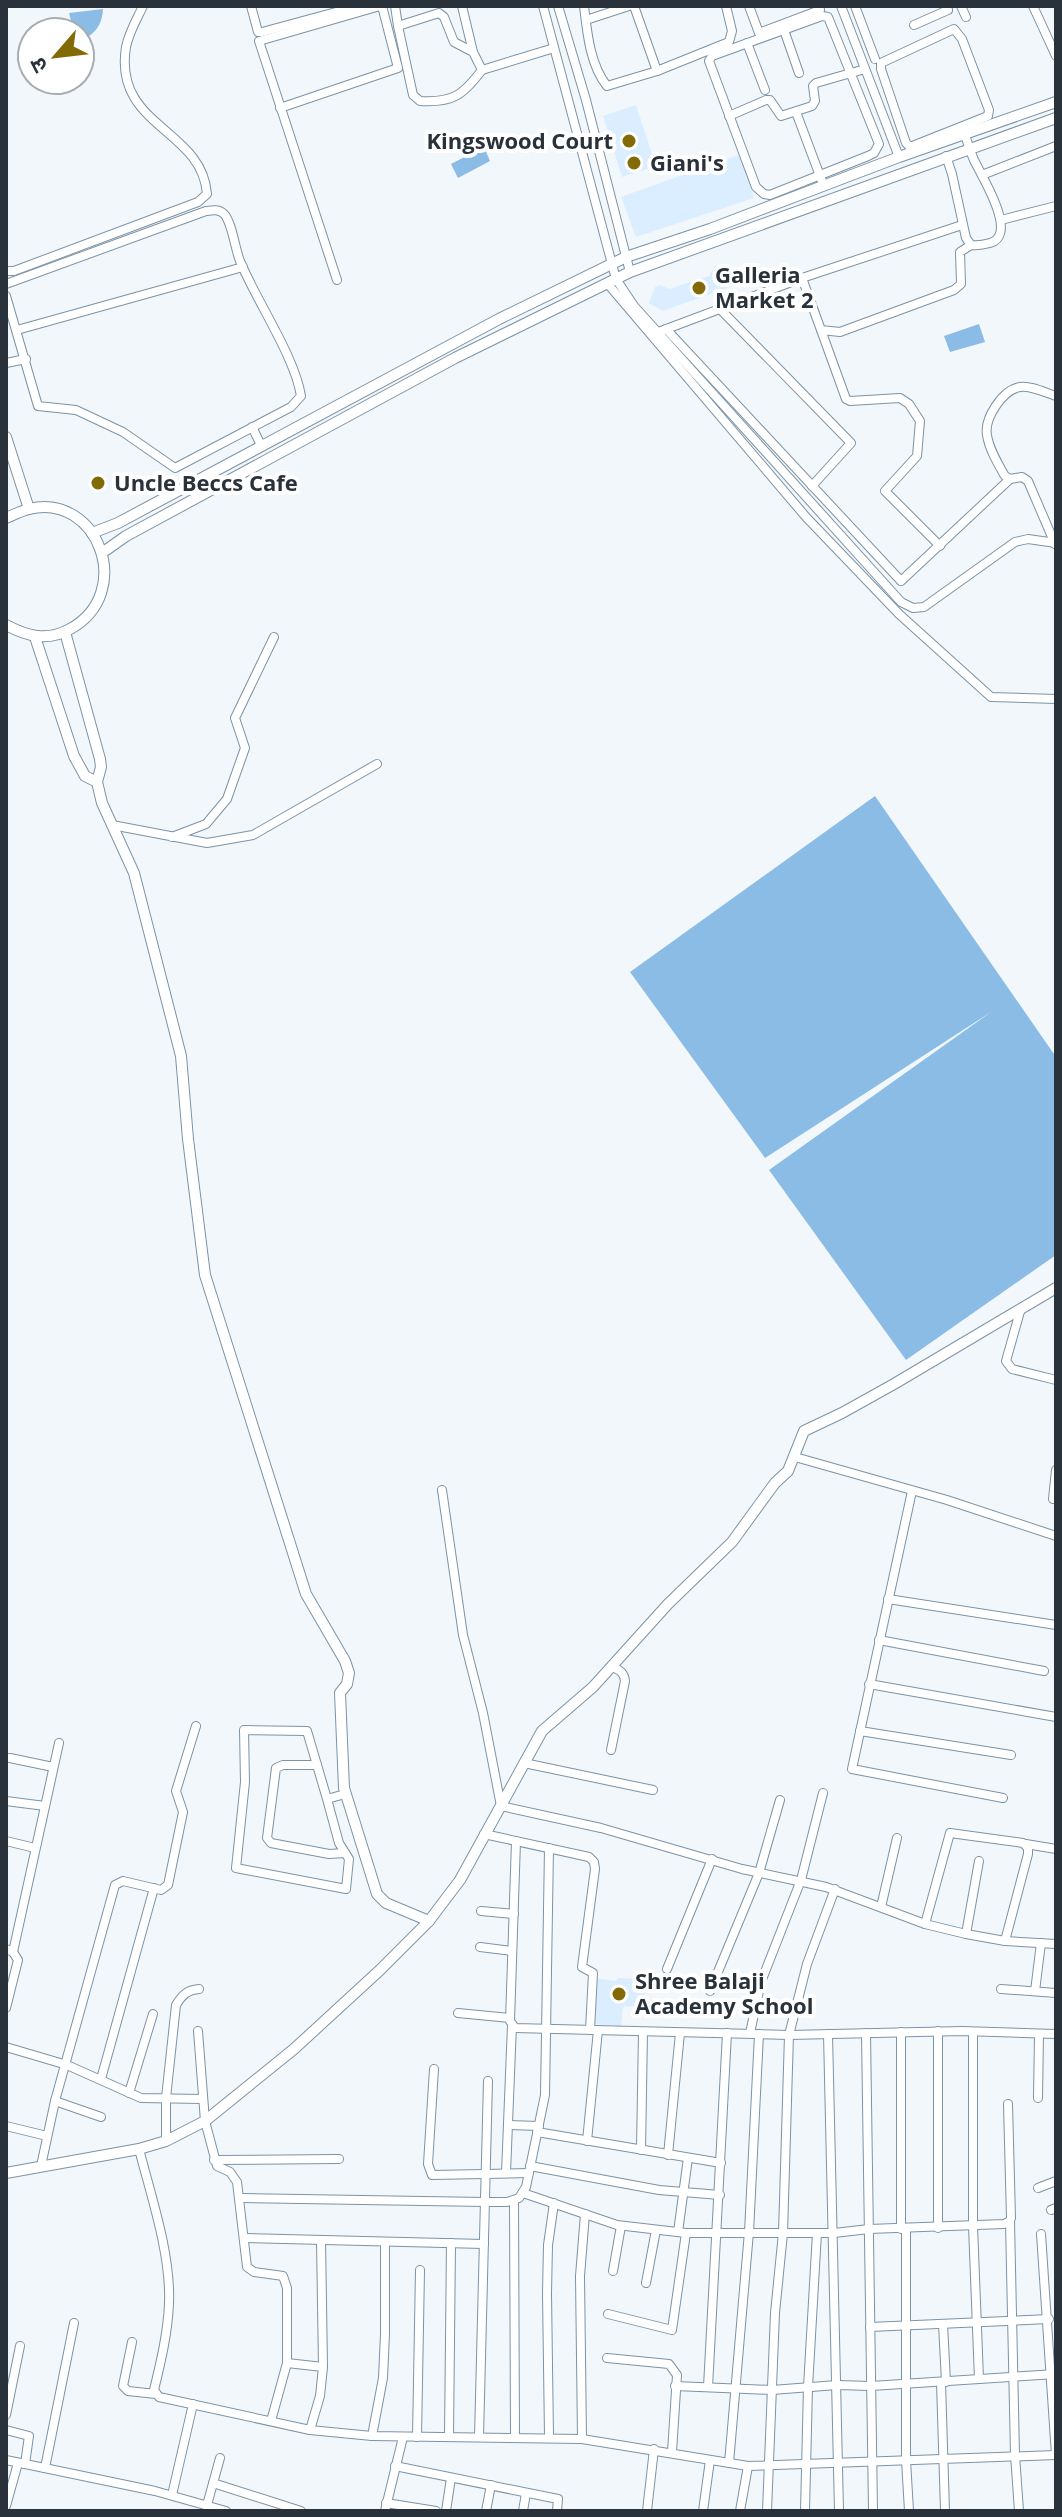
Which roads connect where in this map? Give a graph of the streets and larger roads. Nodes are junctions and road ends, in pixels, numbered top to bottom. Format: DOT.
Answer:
graph roads {
  1 [pos="143,6"];
  2 [pos="251,6"];
  3 [pos="358,6"];
  4 [pos="381,6"];
  5 [pos="395,6"];
  6 [pos="462,6"];
  7 [pos="543,6"];
  8 [pos="558,6"];
  9 [pos="584,6"];
  10 [pos="632,6"];
  11 [pos="726,6"];
  12 [pos="749,6"];
  13 [pos="819,6"];
  14 [pos="841,6"];
  15 [pos="855,6"];
  16 [pos="947,6"];
  17 [pos="961,6"];
  18 [pos="1033,6"];
  19 [pos="966,17"];
  20 [pos="586,20"];
  21 [pos="914,25"];
  22 [pos="398,26"];
  23 [pos="784,30"];
  24 [pos="747,43"];
  25 [pos="554,48"];
  26 [pos="473,52"];
  27 [pos="1056,56"];
  28 [pos="861,59"];
  29 [pos="875,59"];
  30 [pos="846,64"];
  31 [pos="865,69"];
  32 [pos="482,70"];
  33 [pos="657,71"];
  34 [pos="799,73"];
  35 [pos="850,74"];
  36 [pos="884,79"];
  37 [pos="871,85"];
  38 [pos="765,90"];
  39 [pos="586,100"];
  40 [pos="1056,102"];
  41 [pos="570,107"];
  42 [pos="280,108"];
  43 [pos="796,112"];
  44 [pos="729,116"];
  45 [pos="1056,118"];
  46 [pos="963,131"];
  47 [pos="1056,146"];
  48 [pos="969,148"];
  49 [pos="946,156"];
  50 [pos="899,157"];
  51 [pos="982,175"];
  52 [pos="821,180"];
  53 [pos="1056,206"];
  54 [pos="1001,220"];
  55 [pos="962,225"];
  56 [pos="971,245"];
  57 [pos="626,257"];
  58 [pos="612,264"];
  59 [pos="243,267"];
  60 [pos="6,271"];
  61 [pos="630,272"];
  62 [pos="802,278"];
  63 [pos="337,280"];
  64 [pos="612,281"];
  65 [pos="6,284"];
  66 [pos="6,296"];
  67 [pos="720,309"];
  68 [pos="10,321"];
  69 [pos="17,330"];
  70 [pos="662,330"];
  71 [pos="821,330"];
  72 [pos="26,359"];
  73 [pos="6,363"];
  74 [pos="1056,396"];
  75 [pos="252,427"];
  76 [pos="288,430"];
  77 [pos="6,437"];
  78 [pos="261,445"];
  79 [pos="295,446"];
  80 [pos="1010,479"];
  81 [pos="812,486"];
  82 [pos="29,509"];
  83 [pos="6,517"];
  84 [pos="92,533"];
  85 [pos="1056,544"];
  86 [pos="940,546"];
  87 [pos="102,553"];
  88 [pos="6,625"];
  89 [pos="65,632"];
  90 [pos="35,637"];
  91 [pos="274,637"];
  92 [pos="1056,699"];
  93 [pos="377,764"];
  94 [pos="97,782"];
  95 [pos="112,825"];
  96 [pos="172,837"];
  97 [pos="1056,1288"];
  98 [pos="1022,1308"];
  99 [pos="1056,1380"];
  100 [pos="795,1457"];
  101 [pos="1056,1470"];
  102 [pos="1056,1482"];
  103 [pos="442,1490"];
  104 [pos="912,1491"];
  105 [pos="1053,1499"];
  106 [pos="1056,1536"];
  107 [pos="888,1599"];
  108 [pos="1056,1625"];
  109 [pos="879,1640"];
  110 [pos="611,1666"];
  111 [pos="1044,1671"];
  112 [pos="869,1684"];
  113 [pos="1056,1717"];
  114 [pos="196,1726"];
  115 [pos="860,1731"];
  116 [pos="59,1743"];
  117 [pos="611,1750"];
  118 [pos="1011,1755"];
  119 [pos="10,1758"];
  120 [pos="524,1763"];
  121 [pos="317,1765"];
  122 [pos="53,1767"];
  123 [pos="653,1790"];
  124 [pos="823,1793"];
  125 [pos="345,1794"];
  126 [pos="1003,1798"];
  127 [pos="327,1799"];
  128 [pos="780,1800"];
  129 [pos="6,1801"];
  130 [pos="45,1806"];
  131 [pos="501,1806"];
  132 [pos="484,1834"];
  133 [pos="897,1838"];
  134 [pos="6,1841"];
  135 [pos="516,1841"];
  136 [pos="1026,1844"];
  137 [pos="35,1848"];
  138 [pos="549,1848"];
  139 [pos="1056,1849"];
  140 [pos="345,1853"];
  141 [pos="712,1859"];
  142 [pos="979,1861"];
  143 [pos="759,1873"];
  144 [pos="801,1880"];
  145 [pos="154,1888"];
  146 [pos="835,1889"];
  147 [pos="881,1907"];
  148 [pos="481,1911"];
  149 [pos="514,1914"];
  150 [pos="429,1921"];
  151 [pos="925,1924"];
  152 [pos="966,1934"];
  153 [pos="1005,1941"];
  154 [pos="1041,1943"];
  155 [pos="1056,1944"];
  156 [pos="480,1947"];
  157 [pos="9,1950"];
  158 [pos="512,1951"];
  159 [pos="667,1969"];
  160 [pos="199,1989"];
  161 [pos="1001,1989"];
  162 [pos="710,1991"];
  163 [pos="1035,1991"];
  164 [pos="1056,1993"];
  165 [pos="6,2008"];
  166 [pos="458,2013"];
  167 [pos="153,2014"];
  168 [pos="511,2021"];
  169 [pos="547,2028"];
  170 [pos="594,2030"];
  171 [pos="198,2031"];
  172 [pos="938,2031"];
  173 [pos="643,2032"];
  174 [pos="901,2032"];
  175 [pos="973,2032"];
  176 [pos="680,2033"];
  177 [pos="727,2033"];
  178 [pos="755,2033"];
  179 [pos="866,2033"];
  180 [pos="828,2034"];
  181 [pos="1039,2034"];
  182 [pos="1056,2034"];
  183 [pos="789,2035"];
  184 [pos="6,2047"];
  185 [pos="67,2065"];
  186 [pos="434,2069"];
  187 [pos="101,2079"];
  188 [pos="488,2081"];
  189 [pos="129,2093"];
  190 [pos="166,2098"];
  191 [pos="1038,2098"];
  192 [pos="203,2099"];
  193 [pos="55,2101"];
  194 [pos="1008,2104"];
  195 [pos="101,2117"];
  196 [pos="205,2121"];
  197 [pos="508,2125"];
  198 [pos="6,2126"];
  199 [pos="538,2129"];
  200 [pos="47,2136"];
  201 [pos="166,2141"];
  202 [pos="587,2141"];
  203 [pos="139,2149"];
  204 [pos="641,2150"];
  205 [pos="668,2155"];
  206 [pos="688,2158"];
  207 [pos="339,2159"];
  208 [pos="214,2160"];
  209 [pos="721,2163"];
  210 [pos="41,2166"];
  211 [pos="529,2170"];
  212 [pos="6,2173"];
  213 [pos="506,2173"];
  214 [pos="485,2174"];
  215 [pos="1056,2181"];
  216 [pos="1038,2188"];
  217 [pos="683,2192"];
  218 [pos="523,2193"];
  219 [pos="720,2195"];
  220 [pos="240,2198"];
  221 [pos="514,2201"];
  222 [pos="485,2202"];
  223 [pos="554,2203"];
  224 [pos="585,2214"];
  225 [pos="1010,2221"];
  226 [pos="621,2226"];
  227 [pos="973,2226"];
  228 [pos="938,2228"];
  229 [pos="869,2229"];
  230 [pos="903,2229"];
  231 [pos="656,2230"];
  232 [pos="749,2232"];
  233 [pos="682,2233"];
  234 [pos="783,2233"];
  235 [pos="817,2233"];
  236 [pos="834,2233"];
  237 [pos="718,2234"];
  238 [pos="1041,2234"];
  239 [pos="244,2238"];
  240 [pos="321,2240"];
  241 [pos="385,2242"];
  242 [pos="451,2243"];
  243 [pos="484,2244"];
  244 [pos="420,2270"];
  245 [pos="613,2271"];
  246 [pos="646,2283"];
  247 [pos="608,2314"];
  248 [pos="1049,2319"];
  249 [pos="1012,2321"];
  250 [pos="977,2322"];
  251 [pos="74,2323"];
  252 [pos="943,2324"];
  253 [pos="906,2325"];
  254 [pos="870,2327"];
  255 [pos="132,2342"];
  256 [pos="20,2346"];
  257 [pos="607,2358"];
  258 [pos="287,2363"];
  259 [pos="323,2367"];
  260 [pos="1054,2374"];
  261 [pos="1013,2377"];
  262 [pos="979,2379"];
  263 [pos="943,2382"];
  264 [pos="906,2384"];
  265 [pos="837,2385"];
  266 [pos="675,2386"];
  267 [pos="871,2386"];
  268 [pos="708,2387"];
  269 [pos="808,2387"];
  270 [pos="735,2389"];
  271 [pos="772,2390"];
  272 [pos="156,2394"];
  273 [pos="193,2404"];
  274 [pos="1055,2412"];
  275 [pos="6,2415"];
  276 [pos="271,2421"];
  277 [pos="6,2430"];
  278 [pos="310,2430"];
  279 [pos="372,2436"];
  280 [pos="403,2437"];
  281 [pos="417,2437"];
  282 [pos="449,2437"];
  283 [pos="479,2437"];
  284 [pos="515,2437"];
  285 [pos="549,2437"];
  286 [pos="582,2439"];
  287 [pos="654,2449"];
  288 [pos="672,2452"];
  289 [pos="1015,2455"];
  290 [pos="1056,2455"];
  291 [pos="220,2458"];
  292 [pos="943,2458"];
  293 [pos="6,2460"];
  294 [pos="710,2460"];
  295 [pos="873,2460"];
  296 [pos="906,2460"];
  297 [pos="838,2461"];
  298 [pos="22,2463"];
  299 [pos="729,2463"];
  300 [pos="805,2464"];
  301 [pos="395,2466"];
  302 [pos="748,2466"];
  303 [pos="767,2466"];
  304 [pos="45,2468"];
  305 [pos="451,2478"];
  306 [pos="213,2483"];
  307 [pos="491,2485"];
  308 [pos="526,2493"];
  309 [pos="172,2495"];
  310 [pos="6,2506"];
  311 [pos="203,2507"];
  312 [pos="386,2507"];
  313 [pos="226,2511"];
  314 [pos="301,2511"];
  315 [pos="436,2511"];
  316 [pos="446,2511"];
  317 [pos="486,2511"];
  318 [pos="523,2511"];
  319 [pos="557,2511"];
  320 [pos="647,2511"];
  321 [pos="703,2511"];
  322 [pos="740,2511"];
  323 [pos="767,2511"];
  324 [pos="805,2511"];
  325 [pos="839,2511"];
  326 [pos="873,2511"];
  327 [pos="909,2511"];
  328 [pos="945,2511"];
  329 [pos="1019,2511"];
  1 -- 60 [label="street"];
  2 -- 3 [label="street"];
  4 -- 42 [label="street"];
  4 -- 42 [label="street"];
  5 -- 22 [label="street"];
  6 -- 26 [label="street"];
  7 -- 25 [label="street"];
  8 -- 39 [label="street"];
  9 -- 20 [label="street"];
  10 -- 20 [label="street"];
  10 -- 33 [label="street"];
  11 -- 33 [label="street"];
  12 -- 13 [label="street"];
  14 -- 28 [label="street"];
  15 -- 29 [label="street"];
  16 -- 21 [label="street"];
  17 -- 19 [label="street"];
  18 -- 27 [label="street"];
  20 -- 33 [label="street"];
  22 -- 26 [label="street"];
  22 -- 32 [label="street"];
  23 -- 24 [label="street"];
  23 -- 30 [label="street"];
  23 -- 34 [label="street"];
  24 -- 38 [label="street"];
  24 -- 44 [label="street"];
  25 -- 32 [label="street"];
  25 -- 41 [label="street"];
  26 -- 32 [label="street"];
  28 -- 30 [label="street"];
  28 -- 31 [label="street"];
  30 -- 35 [label="street"];
  31 -- 35 [label="street"];
  31 -- 37 [label="street"];
  35 -- 43 [label="street"];
  35 -- 52 [label="street"];
  36 -- 37 [label="street"];
  36 -- 46 [label="street"];
  36 -- 46 [label="street"];
  37 -- 50 [label="street"];
  39 -- 41 [label="street"];
  39 -- 57 [label="street"];
  40 -- 46 [label="street"];
  41 -- 58 [label="street"];
  42 -- 63 [label="street"];
  43 -- 44 [label="street"];
  43 -- 52 [label="street"];
  44 -- 52 [label="street"];
  45 -- 48 [label="street"];
  46 -- 48 [label="street"];
  46 -- 50 [label="street"];
  47 -- 51 [label="street"];
  48 -- 49 [label="street"];
  48 -- 51 [label="street"];
  49 -- 55 [label="street"];
  49 -- 61 [label="street"];
  50 -- 52 [label="street"];
  51 -- 54 [label="street"];
  52 -- 57 [label="street"];
  53 -- 54 [label="street"];
  54 -- 56 [label="street"];
  55 -- 56 [label="street"];
  55 -- 62 [label="street"];
  56 -- 71 [label="street"];
  57 -- 58 [label="street"];
  57 -- 61 [label="street"];
  58 -- 64 [label="street"];
  58 -- 76 [label="street"];
  59 -- 65 [label="street"];
  59 -- 69 [label="street"];
  59 -- 75 [label="street"];
  61 -- 64 [label="street"];
  62 -- 67 [label="street"];
  62 -- 71 [label="street"];
  64 -- 70 [label="street"];
  64 -- 79 [label="street"];
  64 -- 92 [label="street"];
  66 -- 68 [label="street"];
  67 -- 70 [label="street"];
  67 -- 81 [label="street"];
  68 -- 69 [label="street"];
  69 -- 72 [label="street"];
  70 -- 81 [label="street"];
  70 -- 85 [label="street"];
  71 -- 86 [label="street"];
  72 -- 73 [label="street"];
  72 -- 75 [label="street"];
  74 -- 80 [label="street"];
  75 -- 78 [label="street"];
  76 -- 78 [label="street"];
  76 -- 79 [label="street"];
  77 -- 82 [label="street"];
  78 -- 84 [label="street"];
  79 -- 87 [label="street"];
  80 -- 85 [label="street"];
  80 -- 86 [label="street"];
  81 -- 86 [label="street"];
  82 -- 83 [label="street"];
  82 -- 84 [label="street"];
  84 -- 87 [label="street"];
  87 -- 89 [label="street"];
  88 -- 90 [label="street"];
  89 -- 90 [label="street"];
  89 -- 94 [label="street"];
  90 -- 94 [label="street"];
  91 -- 96 [label="street"];
  93 -- 96 [label="street"];
  94 -- 95 [label="street"];
  95 -- 96 [label="street"];
  95 -- 125 [label="street"];
  97 -- 98 [label="street"];
  98 -- 99 [label="street"];
  98 -- 100 [label="street"];
  100 -- 104 [label="street"];
  100 -- 110 [label="street"];
  101 -- 102 [label="street"];
  102 -- 105 [label="street"];
  103 -- 131 [label="street"];
  104 -- 106 [label="street"];
  104 -- 107 [label="street"];
  107 -- 108 [label="street"];
  107 -- 109 [label="street"];
  109 -- 111 [label="street"];
  109 -- 112 [label="street"];
  110 -- 117 [label="street"];
  110 -- 120 [label="street"];
  112 -- 113 [label="street"];
  112 -- 115 [label="street"];
  114 -- 145 [label="street"];
  115 -- 118 [label="street"];
  115 -- 126 [label="street"];
  116 -- 122 [label="street"];
  119 -- 122 [label="street"];
  120 -- 123 [label="street"];
  120 -- 131 [label="street"];
  121 -- 127 [label="street"];
  121 -- 140 [label="street"];
  121 -- 140 [label="street"];
  122 -- 130 [label="street"];
  124 -- 144 [label="street"];
  125 -- 127 [label="street"];
  125 -- 150 [label="street"];
  127 -- 140 [label="street"];
  128 -- 143 [label="street"];
  129 -- 130 [label="street"];
  130 -- 137 [label="street"];
  131 -- 132 [label="street"];
  131 -- 141 [label="street"];
  132 -- 135 [label="street"];
  132 -- 150 [label="street"];
  133 -- 147 [label="street"];
  134 -- 137 [label="street"];
  135 -- 138 [label="street"];
  135 -- 149 [label="street"];
  136 -- 139 [label="street"];
  136 -- 151 [label="street"];
  136 -- 153 [label="street"];
  137 -- 157 [label="street"];
  138 -- 169 [label="street"];
  138 -- 170 [label="street"];
  141 -- 143 [label="street"];
  141 -- 159 [label="street"];
  142 -- 152 [label="street"];
  143 -- 144 [label="street"];
  143 -- 162 [label="street"];
  144 -- 146 [label="street"];
  144 -- 178 [label="street"];
  145 -- 185 [label="street"];
  145 -- 187 [label="street"];
  146 -- 147 [label="street"];
  146 -- 183 [label="street"];
  147 -- 151 [label="street"];
  148 -- 149 [label="street"];
  149 -- 158 [label="street"];
  150 -- 196 [label="street"];
  151 -- 152 [label="street"];
  152 -- 153 [label="street"];
  153 -- 154 [label="street"];
  154 -- 155 [label="street"];
  154 -- 163 [label="street"];
  156 -- 158 [label="street"];
  157 -- 165 [label="street"];
  158 -- 168 [label="street"];
  160 -- 190 [label="street"];
  161 -- 163 [label="street"];
  163 -- 164 [label="street"];
  166 -- 168 [label="street"];
  167 -- 189 [label="street"];
  168 -- 169 [label="street"];
  168 -- 197 [label="street"];
  169 -- 170 [label="street"];
  169 -- 199 [label="street"];
  170 -- 173 [label="street"];
  170 -- 202 [label="street"];
  171 -- 192 [label="street"];
  172 -- 174 [label="street"];
  172 -- 175 [label="street"];
  172 -- 228 [label="street"];
  173 -- 176 [label="street"];
  173 -- 204 [label="street"];
  174 -- 179 [label="street"];
  174 -- 230 [label="street"];
  175 -- 181 [label="street"];
  175 -- 227 [label="street"];
  176 -- 177 [label="street"];
  176 -- 205 [label="street"];
  177 -- 178 [label="street"];
  177 -- 209 [label="street"];
  178 -- 183 [label="street"];
  178 -- 232 [label="street"];
  179 -- 180 [label="street"];
  179 -- 229 [label="street"];
  180 -- 183 [label="street"];
  180 -- 236 [label="street"];
  181 -- 182 [label="street"];
  181 -- 191 [label="street"];
  183 -- 234 [label="street"];
  184 -- 185 [label="street"];
  185 -- 187 [label="street"];
  185 -- 193 [label="street"];
  186 -- 214 [label="street"];
  187 -- 189 [label="street"];
  188 -- 214 [label="street"];
  189 -- 190 [label="street"];
  190 -- 192 [label="street"];
  190 -- 201 [label="street"];
  192 -- 196 [label="street"];
  193 -- 195 [label="street"];
  193 -- 200 [label="street"];
  194 -- 225 [label="street"];
  196 -- 201 [label="street"];
  196 -- 208 [label="street"];
  197 -- 199 [label="street"];
  197 -- 213 [label="street"];
  198 -- 200 [label="street"];
  199 -- 202 [label="street"];
  199 -- 211 [label="street"];
  200 -- 210 [label="street"];
  201 -- 203 [label="street"];
  202 -- 204 [label="street"];
  203 -- 210 [label="street"];
  203 -- 272 [label="street"];
  204 -- 205 [label="street"];
  205 -- 206 [label="street"];
  206 -- 209 [label="street"];
  206 -- 217 [label="street"];
  207 -- 208 [label="street"];
  208 -- 220 [label="street"];
  209 -- 219 [label="street"];
  210 -- 212 [label="street"];
  211 -- 213 [label="street"];
  211 -- 217 [label="street"];
  211 -- 218 [label="street"];
  213 -- 214 [label="street"];
  214 -- 222 [label="street"];
  215 -- 216 [label="street"];
  217 -- 219 [label="street"];
  217 -- 233 [label="street"];
  218 -- 221 [label="street"];
  218 -- 223 [label="street"];
  219 -- 237 [label="street"];
  220 -- 222 [label="street"];
  220 -- 239 [label="street"];
  221 -- 222 [label="street"];
  221 -- 284 [label="street"];
  222 -- 243 [label="street"];
  223 -- 224 [label="street"];
  223 -- 285 [label="street"];
  224 -- 226 [label="street"];
  224 -- 286 [label="street"];
  225 -- 227 [label="street"];
  225 -- 249 [label="street"];
  226 -- 231 [label="street"];
  226 -- 245 [label="street"];
  227 -- 228 [label="street"];
  227 -- 250 [label="street"];
  228 -- 230 [label="street"];
  229 -- 230 [label="street"];
  229 -- 236 [label="street"];
  229 -- 254 [label="street"];
  230 -- 253 [label="street"];
  231 -- 233 [label="street"];
  231 -- 246 [label="street"];
  232 -- 234 [label="street"];
  232 -- 237 [label="street"];
  232 -- 270 [label="street"];
  233 -- 237 [label="street"];
  233 -- 247 [label="street"];
  234 -- 235 [label="street"];
  234 -- 271 [label="street"];
  235 -- 236 [label="street"];
  235 -- 269 [label="street"];
  236 -- 265 [label="street"];
  237 -- 268 [label="street"];
  238 -- 248 [label="street"];
  239 -- 240 [label="street"];
  239 -- 258 [label="street"];
  240 -- 241 [label="street"];
  240 -- 259 [label="street"];
  241 -- 242 [label="street"];
  241 -- 279 [label="street"];
  242 -- 243 [label="street"];
  242 -- 282 [label="street"];
  243 -- 283 [label="street"];
  244 -- 281 [label="street"];
  248 -- 249 [label="street"];
  248 -- 260 [label="street"];
  249 -- 250 [label="street"];
  249 -- 261 [label="street"];
  250 -- 252 [label="street"];
  250 -- 262 [label="street"];
  251 -- 304 [label="street"];
  252 -- 253 [label="street"];
  252 -- 263 [label="street"];
  253 -- 254 [label="street"];
  253 -- 264 [label="street"];
  254 -- 267 [label="street"];
  255 -- 272 [label="street"];
  256 -- 275 [label="street"];
  257 -- 266 [label="street"];
  258 -- 259 [label="street"];
  258 -- 276 [label="street"];
  259 -- 278 [label="street"];
  260 -- 261 [label="street"];
  260 -- 274 [label="street"];
  261 -- 262 [label="street"];
  261 -- 289 [label="street"];
  262 -- 263 [label="street"];
  263 -- 264 [label="street"];
  263 -- 292 [label="street"];
  264 -- 267 [label="street"];
  264 -- 296 [label="street"];
  265 -- 267 [label="street"];
  265 -- 269 [label="street"];
  265 -- 297 [label="street"];
  266 -- 268 [label="street"];
  266 -- 288 [label="street"];
  267 -- 295 [label="street"];
  268 -- 270 [label="street"];
  269 -- 271 [label="street"];
  269 -- 300 [label="street"];
  270 -- 271 [label="street"];
  270 -- 299 [label="street"];
  271 -- 303 [label="street"];
  272 -- 273 [label="street"];
  273 -- 276 [label="street"];
  273 -- 309 [label="street"];
  274 -- 290 [label="street"];
  276 -- 278 [label="street"];
  277 -- 298 [label="street"];
  278 -- 279 [label="street"];
  279 -- 280 [label="street"];
  280 -- 281 [label="street"];
  280 -- 301 [label="street"];
  281 -- 282 [label="street"];
  282 -- 283 [label="street"];
  283 -- 284 [label="street"];
  284 -- 285 [label="street"];
  285 -- 286 [label="street"];
  286 -- 287 [label="street"];
  287 -- 288 [label="street"];
  287 -- 320 [label="street"];
  288 -- 294 [label="street"];
  289 -- 290 [label="street"];
  289 -- 292 [label="street"];
  289 -- 329 [label="street"];
  291 -- 306 [label="street"];
  292 -- 296 [label="street"];
  292 -- 328 [label="street"];
  293 -- 298 [label="street"];
  294 -- 299 [label="street"];
  294 -- 321 [label="street"];
  295 -- 296 [label="street"];
  295 -- 297 [label="street"];
  295 -- 326 [label="street"];
  296 -- 327 [label="street"];
  297 -- 300 [label="street"];
  297 -- 325 [label="street"];
  298 -- 304 [label="street"];
  298 -- 310 [label="street"];
  299 -- 302 [label="street"];
  300 -- 303 [label="street"];
  300 -- 324 [label="street"];
  301 -- 305 [label="street"];
  301 -- 312 [label="street"];
  302 -- 303 [label="street"];
  302 -- 322 [label="street"];
  303 -- 323 [label="street"];
  304 -- 309 [label="street"];
  305 -- 307 [label="street"];
  305 -- 316 [label="street"];
  306 -- 311 [label="street"];
  306 -- 314 [label="street"];
  307 -- 308 [label="street"];
  307 -- 317 [label="street"];
  308 -- 318 [label="street"];
  308 -- 319 [label="street"];
  309 -- 311 [label="street"];
  311 -- 313 [label="street"];
  312 -- 315 [label="street"];
}
